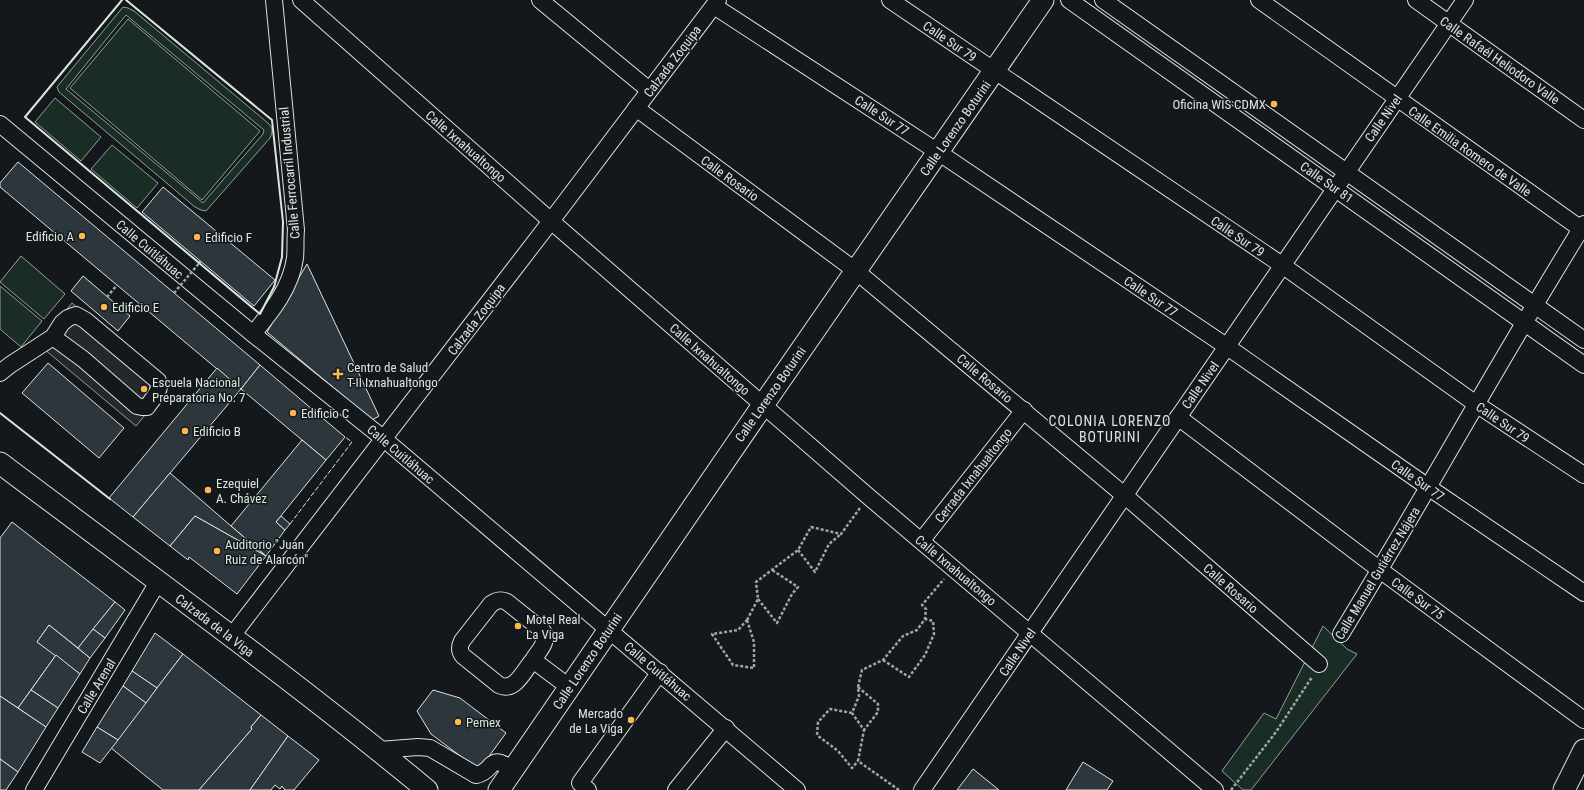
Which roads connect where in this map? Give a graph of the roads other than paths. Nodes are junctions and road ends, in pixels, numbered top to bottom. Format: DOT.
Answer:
graph roads {
  1 [pos="274,0"];
  2 [pos="301,0"];
  3 [pos="540,0"];
  4 [pos="890,0"];
  5 [pos="1044,0"];
  6 [pos="1069,0"];
  7 [pos="1103,0"];
  8 [pos="1259,0"];
  9 [pos="1416,0"];
  10 [pos="1465,0"];
  11 [pos="716,3"];
  12 [pos="1448,23"];
  13 [pos="994,71"];
  14 [pos="649,90"];
  15 [pos="1397,98"];
  16 [pos="636,108"];
  17 [pos="1584,120"];
  18 [pos="0,124"];
  19 [pos="938,152"];
  20 [pos="1346,172"];
  21 [pos="1335,188"];
  22 [pos="551,221"];
  23 [pos="1583,228"];
  24 [pos="1282,266"];
  25 [pos="856,271"];
  26 [pos="1535,306"];
  27 [pos="1524,321"];
  28 [pos="253,334"];
  29 [pos="53,337"];
  30 [pos="1584,340"];
  31 [pos="1226,346"];
  32 [pos="3,365"];
  33 [pos="1584,365"];
  34 [pos="1476,404"];
  35 [pos="763,405"];
  36 [pos="1024,410"];
  37 [pos="1178,417"];
  38 [pos="384,439"];
  39 [pos="0,463"];
  40 [pos="1584,475"];
  41 [pos="1428,488"];
  42 [pos="1124,495"];
  43 [pos="922,540"];
  44 [pos="1380,570"];
  45 [pos="158,582"];
  46 [pos="1584,593"];
  47 [pos="608,629"];
  48 [pos="1030,632"];
  49 [pos="1341,634"];
  50 [pos="231,637"];
  51 [pos="533,660"];
  52 [pos="1320,664"];
  53 [pos="660,672"];
  54 [pos="569,687"];
  55 [pos="1584,720"];
  56 [pos="726,728"];
  57 [pos="379,750"];
  58 [pos="1584,750"];
  59 [pos="513,770"];
  60 [pos="34,790"];
  61 [pos="427,790"];
  62 [pos="499,790"];
  63 [pos="588,790"];
  64 [pos="676,790"];
  65 [pos="797,790"];
  66 [pos="922,790"];
  67 [pos="1215,790"];
  68 [pos="1564,790"];
  1 -- 28 [label="street, Calle Ferrocarril Industrial"];
  2 -- 22 [label="street, Calle Ixnahualtongo"];
  3 -- 14 [label="street"];
  4 -- 13 [label="street, Calle Sur 79"];
  5 -- 13 [label="main road, Calle Lorenzo Boturini"];
  6 -- 21 [label="street, Calle Sur 81"];
  7 -- 20 [label="street, Calle Sur 81"];
  8 -- 15 [label="street, Calle Emilia Romero de Valle"];
  9 -- 12 [label="street, Calle Rafaél Heliodoro Valle"];
  10 -- 12 [label="street, Calle Nivel"];
  11 -- 14 [label="street, Calzada Zoquipa"];
  11 -- 19 [label="street, Calle Sur 77"];
  12 -- 15 [label="street, Calle Nivel"];
  12 -- 17 [label="street, Calle Rafaél Heliodoro Valle"];
  13 -- 19 [label="main road, Calle Lorenzo Boturini"];
  13 -- 24 [label="street, Calle Sur 79"];
  14 -- 16 [label="street, Calzada Zoquipa"];
  15 -- 20 [label="street, Calle Nivel"];
  15 -- 23 [label="street, Calle Emilia Romero de Valle"];
  16 -- 22 [label="street, Calzada Zoquipa"];
  16 -- 25 [label="street, Calle Rosario"];
  18 -- 28 [label="street, Calle Cuitláhuac"];
  19 -- 25 [label="main road, Calle Lorenzo Boturini"];
  19 -- 31 [label="street, Calle Sur 77"];
  20 -- 21 [label="street, Calle Nivel"];
  20 -- 26 [label="street, Calle Sur 81"];
  21 -- 24 [label="street, Calle Nivel"];
  21 -- 27 [label="street, Calle Sur 81"];
  22 -- 35 [label="street, Calle Ixnahualtongo"];
  22 -- 38 [label="street, Calzada Zoquipa"];
  23 -- 26 [label="street, Calle Manuel Gutiérrez Nájera"];
  24 -- 31 [label="street, Calle Nivel"];
  24 -- 34 [label="street, Calle Sur 79"];
  25 -- 35 [label="main road, Calle Lorenzo Boturini"];
  25 -- 36 [label="street, Calle Rosario"];
  26 -- 27 [label="street, Calle Manuel Gutiérrez Nájera"];
  26 -- 30 [label="street, Calle Sur 81"];
  27 -- 33 [label="street, Calle Sur 81"];
  27 -- 34 [label="street, Calle Manuel Gutiérrez Nájera"];
  28 -- 38 [label="street, Calle Cuitláhuac"];
  29 -- 29 [label="street"];
  29 -- 32 [label="street"];
  31 -- 37 [label="street, Calle Nivel"];
  31 -- 41 [label="street, Calle Sur 77"];
  34 -- 40 [label="street, Calle Sur 79"];
  34 -- 41 [label="street, Calle Manuel Gutiérrez Nájera"];
  35 -- 43 [label="street, Calle Ixnahualtongo"];
  35 -- 47 [label="main road, Calle Lorenzo Boturini"];
  36 -- 42 [label="street, Calle Rosario"];
  36 -- 43 [label="street, Cerrada Ixnahualtongo"];
  37 -- 42 [label="street, Calle Nivel"];
  37 -- 44 [label="street, Calle Sur 75"];
  38 -- 47 [label="street, Calle Cuitláhuac"];
  38 -- 50 [label="street, Calzada Zoquipa"];
  39 -- 45 [label="main road, Calzada de la Viga"];
  41 -- 44 [label="street, Calle Manuel Gutiérrez Nájera"];
  41 -- 46 [label="street, Calle Sur 77"];
  42 -- 48 [label="street, Calle Nivel"];
  42 -- 52 [label="street, Calle Rosario"];
  43 -- 48 [label="street, Calle Ixnahualtongo"];
  44 -- 49 [label="street, Calle Manuel Gutiérrez Nájera"];
  44 -- 55 [label="street, Calle Sur 75"];
  45 -- 50 [label="main road, Calzada de la Viga"];
  45 -- 60 [label="street, Calle Arenal"];
  47 -- 53 [label="street, Calle Cuitláhuac"];
  47 -- 54 [label="main road, Calle Lorenzo Boturini"];
  48 -- 66 [label="street, Calle Nivel"];
  48 -- 67 [label="street, Calle Ixnahualtongo"];
  50 -- 57 [label="main road, Calzada de la Viga"];
  51 -- 51 [label="street"];
  51 -- 54 [label="street"];
  53 -- 56 [label="street, Calle Cuitláhuac"];
  53 -- 63 [label="street"];
  54 -- 59 [label="main road, Calle Lorenzo Boturini"];
  56 -- 64 [label="street"];
  56 -- 65 [label="street, Calle Cuitláhuac"];
  57 -- 59 [label="street"];
  57 -- 61 [label="main road, Calzada de la Viga"];
  58 -- 68 [label="main road"];
  59 -- 62 [label="main road, Calle Lorenzo Boturini"];
}
